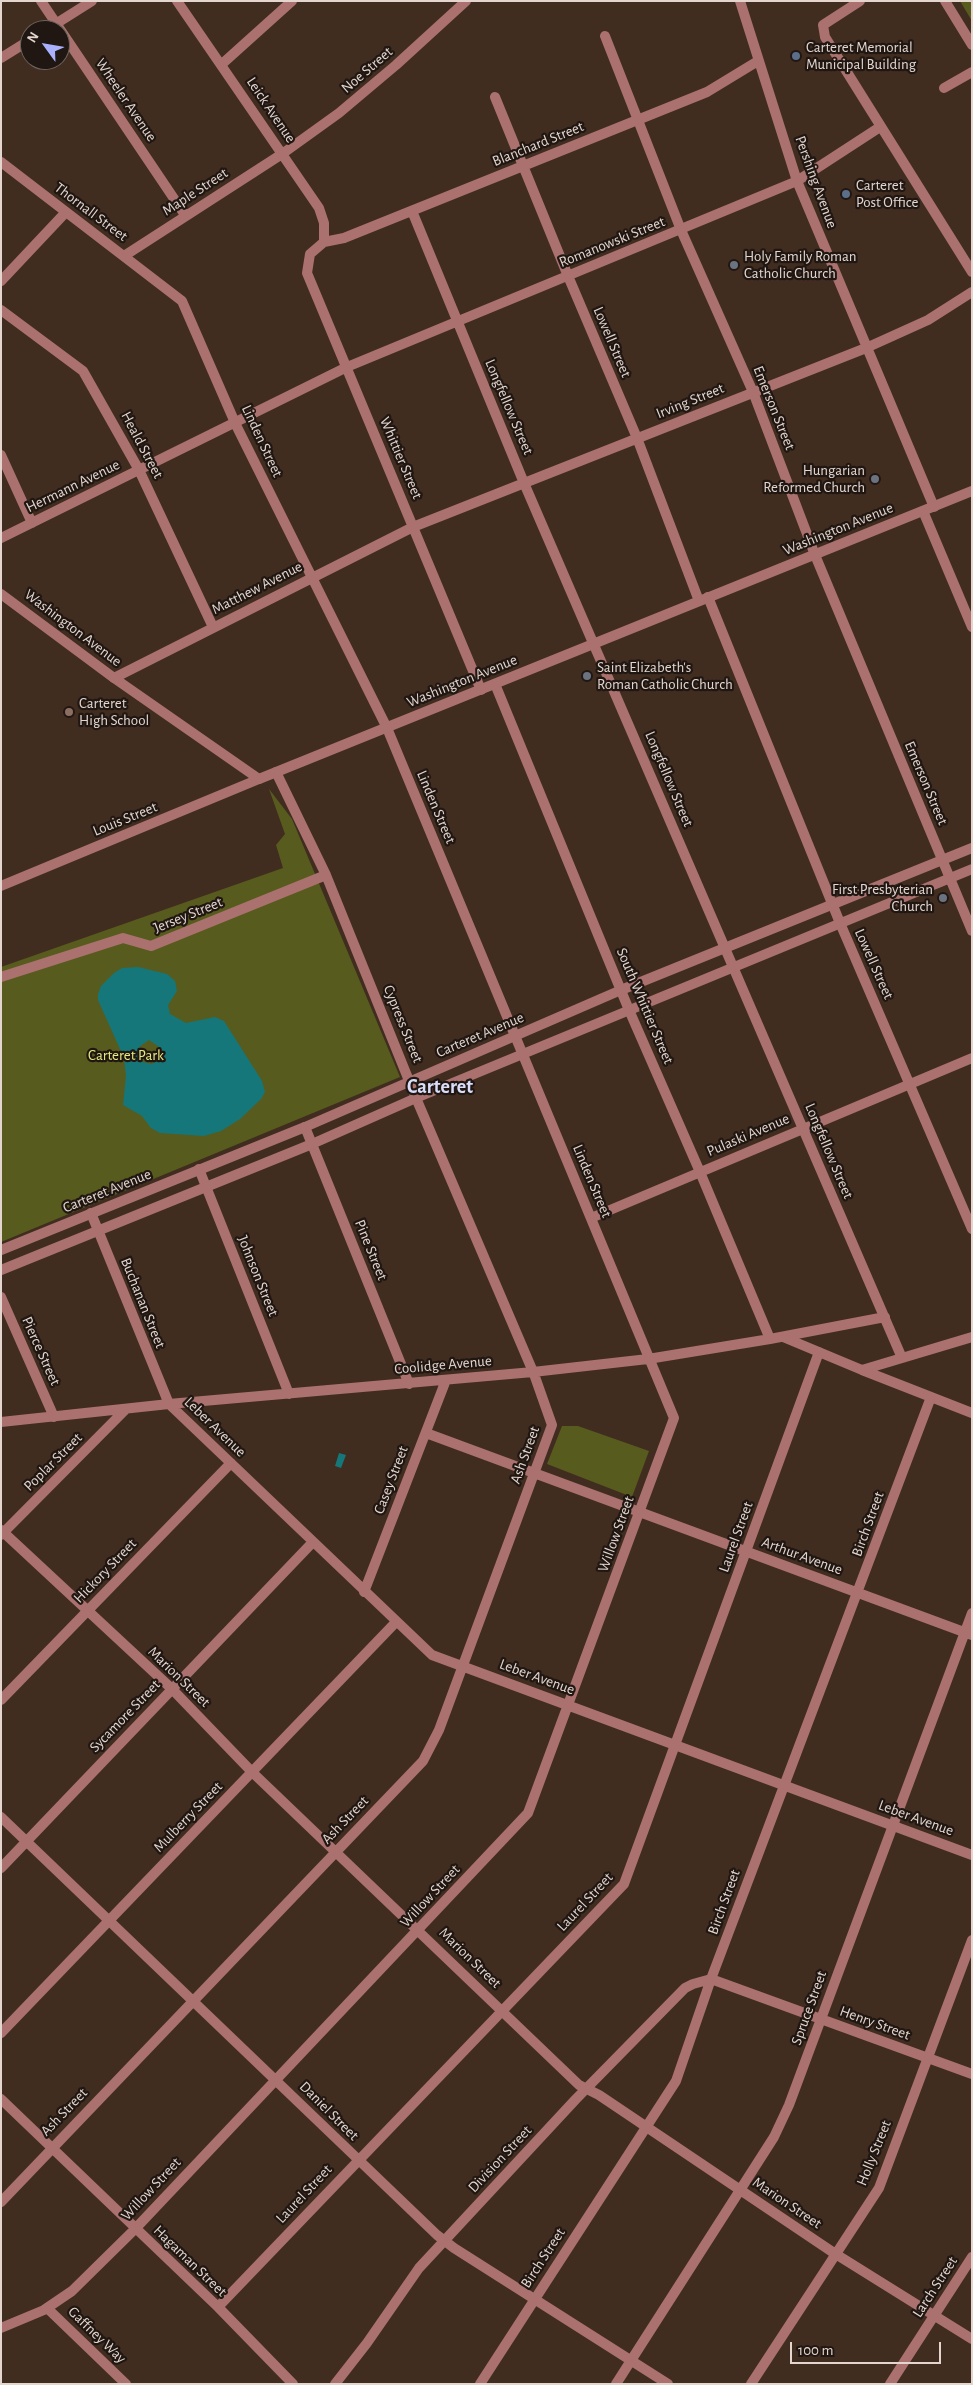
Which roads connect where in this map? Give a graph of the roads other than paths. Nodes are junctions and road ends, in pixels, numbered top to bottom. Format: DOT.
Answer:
graph roads {
  1 [pos="41,1"];
  2 [pos="92,1"];
  3 [pos="178,1"];
  4 [pos="292,1"];
  5 [pos="466,1"];
  6 [pos="740,1"];
  7 [pos="860,1"];
  8 [pos="945,1"];
  9 [pos="55,20"];
  10 [pos="62,20"];
  11 [pos="605,36"];
  12 [pos="70,42"];
  13 [pos="972,45"];
  14 [pos="20,46"];
  15 [pos="1,58"];
  16 [pos="758,61"];
  17 [pos="222,64"];
  18 [pos="972,72"];
  19 [pos="944,88"];
  20 [pos="495,97"];
  21 [pos="638,119"];
  22 [pos="880,127"];
  23 [pos="282,154"];
  24 [pos="1,162"];
  25 [pos="523,166"];
  26 [pos="797,181"];
  27 [pos="412,211"];
  28 [pos="66,212"];
  29 [pos="185,215"];
  30 [pos="681,230"];
  31 [pos="324,242"];
  32 [pos="124,256"];
  33 [pos="972,272"];
  34 [pos="568,276"];
  35 [pos="1,281"];
  36 [pos="163,286"];
  37 [pos="972,292"];
  38 [pos="1,310"];
  39 [pos="456,321"];
  40 [pos="866,348"];
  41 [pos="347,368"];
  42 [pos="753,392"];
  43 [pos="237,422"];
  44 [pos="637,438"];
  45 [pos="1,455"];
  46 [pos="139,470"];
  47 [pos="524,483"];
  48 [pos="972,492"];
  49 [pos="934,507"];
  50 [pos="923,511"];
  51 [pos="32,523"];
  52 [pos="413,527"];
  53 [pos="1,538"];
  54 [pos="815,555"];
  55 [pos="312,578"];
  56 [pos="1,594"];
  57 [pos="703,599"];
  58 [pos="213,627"];
  59 [pos="972,627"];
  60 [pos="594,644"];
  61 [pos="114,678"];
  62 [pos="495,684"];
  63 [pos="481,690"];
  64 [pos="387,728"];
  65 [pos="276,772"];
  66 [pos="259,779"];
  67 [pos="972,848"];
  68 [pos="942,860"];
  69 [pos="972,869"];
  70 [pos="326,875"];
  71 [pos="950,878"];
  72 [pos="1,886"];
  73 [pos="833,904"];
  74 [pos="840,923"];
  75 [pos="972,931"];
  76 [pos="726,950"];
  77 [pos="734,967"];
  78 [pos="1,977"];
  79 [pos="621,990"];
  80 [pos="629,1010"];
  81 [pos="516,1036"];
  82 [pos="523,1055"];
  83 [pos="972,1058"];
  84 [pos="410,1081"];
  85 [pos="910,1084"];
  86 [pos="416,1098"];
  87 [pos="305,1127"];
  88 [pos="803,1128"];
  89 [pos="312,1144"];
  90 [pos="199,1169"];
  91 [pos="700,1172"];
  92 [pos="206,1188"];
  93 [pos="91,1213"];
  94 [pos="592,1218"];
  95 [pos="972,1229"];
  96 [pos="98,1232"];
  97 [pos="1,1250"];
  98 [pos="1,1270"];
  99 [pos="1,1296"];
  100 [pos="885,1317"];
  101 [pos="782,1337"];
  102 [pos="972,1338"];
  103 [pos="770,1339"];
  104 [pos="819,1352"];
  105 [pos="648,1358"];
  106 [pos="902,1358"];
  107 [pos="862,1370"];
  108 [pos="534,1372"];
  109 [pos="446,1380"];
  110 [pos="409,1384"];
  111 [pos="289,1394"];
  112 [pos="931,1397"];
  113 [pos="169,1404"];
  114 [pos="126,1409"];
  115 [pos="972,1413"];
  116 [pos="54,1417"];
  117 [pos="1,1422"];
  118 [pos="426,1433"];
  119 [pos="231,1463"];
  120 [pos="534,1473"];
  121 [pos="640,1512"];
  122 [pos="2,1533"];
  123 [pos="312,1542"];
  124 [pos="747,1552"];
  125 [pos="364,1592"];
  126 [pos="858,1593"];
  127 [pos="87,1611"];
  128 [pos="972,1613"];
  129 [pos="396,1622"];
  130 [pos="968,1634"];
  131 [pos="463,1666"];
  132 [pos="172,1689"];
  133 [pos="1,1700"];
  134 [pos="569,1705"];
  135 [pos="676,1745"];
  136 [pos="252,1772"];
  137 [pos="783,1786"];
  138 [pos="1,1817"];
  139 [pos="893,1826"];
  140 [pos="26,1842"];
  141 [pos="336,1851"];
  142 [pos="972,1855"];
  143 [pos="1,1868"];
  144 [pos="110,1921"];
  145 [pos="419,1930"];
  146 [pos="972,1940"];
  147 [pos="711,1979"];
  148 [pos="193,2000"];
  149 [pos="502,2010"];
  150 [pos="821,2019"];
  151 [pos="1,2033"];
  152 [pos="928,2058"];
  153 [pos="972,2074"];
  154 [pos="276,2079"];
  155 [pos="587,2089"];
  156 [pos="1,2098"];
  157 [pos="646,2127"];
  158 [pos="51,2147"];
  159 [pos="358,2160"];
  160 [pos="740,2190"];
  161 [pos="1,2202"];
  162 [pos="135,2228"];
  163 [pos="444,2240"];
  164 [pos="834,2254"];
  165 [pos="972,2257"];
  166 [pos="535,2298"];
  167 [pos="218,2307"];
  168 [pos="48,2308"];
  169 [pos="934,2316"];
  170 [pos="1,2328"];
  171 [pos="972,2339"];
  172 [pos="631,2360"];
  173 [pos="126,2384"];
  174 [pos="293,2384"];
  175 [pos="335,2384"];
  176 [pos="480,2384"];
  177 [pos="616,2384"];
  178 [pos="668,2384"];
  179 [pos="751,2384"];
  180 [pos="890,2384"];
  1 -- 9 [label="street, Wheeler Avenue"];
  2 -- 10 [label="street"];
  3 -- 17 [label="street, Leick Avenue"];
  4 -- 17 [label="street"];
  5 -- 23 [label="street, Noe Street"];
  6 -- 16 [label="street, Pershing Avenue"];
  7 -- 22 [label="street"];
  8 -- 13 [label="street"];
  11 -- 21 [label="street, Emerson Street"];
  12 -- 29 [label="street, Wheeler Avenue"];
  14 -- 15 [label="street"];
  16 -- 21 [label="street, Blanchard Street"];
  16 -- 26 [label="street, Pershing Avenue"];
  17 -- 23 [label="street, Leick Avenue"];
  18 -- 19 [label="street"];
  20 -- 25 [label="street, Lowell Street"];
  21 -- 25 [label="street, Blanchard Street"];
  21 -- 30 [label="street, Emerson Street"];
  22 -- 26 [label="street, Romanowski Street"];
  22 -- 33 [label="street"];
  23 -- 29 [label="street, Maple Street"];
  23 -- 31 [label="street, Leick Avenue"];
  24 -- 28 [label="street, Thornall Street"];
  25 -- 27 [label="street, Blanchard Street"];
  25 -- 34 [label="street, Lowell Street"];
  26 -- 30 [label="street, Romanowski Street"];
  26 -- 40 [label="street, Pershing Avenue"];
  27 -- 31 [label="street, Blanchard Street"];
  27 -- 39 [label="street, Longfellow Street"];
  28 -- 32 [label="street, Thornall Street"];
  28 -- 35 [label="street"];
  29 -- 32 [label="street, Maple Street"];
  30 -- 34 [label="street, Romanowski Street"];
  30 -- 42 [label="street, Emerson Street"];
  31 -- 41 [label="street, Whittier Street"];
  32 -- 36 [label="street, Thornall Street"];
  34 -- 39 [label="street, Romanowski Street"];
  34 -- 44 [label="street, Lowell Street"];
  36 -- 43 [label="street, Linden Street"];
  37 -- 40 [label="street, Irving Street"];
  38 -- 46 [label="street, Heald Street"];
  39 -- 41 [label="street, Romanowski Street"];
  39 -- 47 [label="street, Longfellow Street"];
  40 -- 42 [label="street, Irving Street"];
  40 -- 49 [label="street, Pershing Avenue"];
  41 -- 43 [label="street, Hermann Avenue"];
  41 -- 52 [label="street, Whittier Street"];
  42 -- 44 [label="street, Irving Street"];
  42 -- 54 [label="street, Emerson Street"];
  43 -- 46 [label="street, Hermann Avenue"];
  43 -- 55 [label="street, Linden Street"];
  44 -- 47 [label="street, Irving Street"];
  44 -- 57 [label="street, Lowell Street"];
  45 -- 51 [label="street"];
  46 -- 51 [label="street, Hermann Avenue"];
  46 -- 58 [label="street, Heald Street"];
  47 -- 52 [label="street, Irving Street"];
  47 -- 60 [label="street, Longfellow Street"];
  48 -- 49 [label="street, Washington Avenue"];
  49 -- 50 [label="street, Washington Avenue"];
  50 -- 54 [label="street, Washington Avenue"];
  50 -- 59 [label="street"];
  51 -- 53 [label="street, Hermann Avenue"];
  52 -- 55 [label="street, Matthew Avenue"];
  52 -- 63 [label="street, Whittier Street"];
  54 -- 57 [label="street, Washington Avenue"];
  54 -- 68 [label="street, Emerson Street"];
  55 -- 58 [label="street, Matthew Avenue"];
  55 -- 64 [label="street, Linden Street"];
  56 -- 61 [label="street, Washington Avenue"];
  57 -- 60 [label="street, Washington Avenue"];
  57 -- 73 [label="street, Lowell Street"];
  58 -- 61 [label="street, Matthew Avenue"];
  60 -- 62 [label="street, Washington Avenue"];
  60 -- 76 [label="street, Longfellow Street"];
  61 -- 66 [label="street, Washington Avenue"];
  62 -- 63 [label="street, Washington Avenue"];
  62 -- 79 [label="street, South Whittier Street"];
  63 -- 64 [label="street, Washington Avenue"];
  64 -- 65 [label="street, Washington Avenue"];
  64 -- 81 [label="street, Linden Street"];
  65 -- 66 [label="street, Washington Avenue"];
  65 -- 70 [label="street, Cypress Street"];
  66 -- 72 [label="street, Louis Street"];
  67 -- 68 [label="street, Carteret Avenue"];
  68 -- 71 [label="street, Emerson Street"];
  68 -- 73 [label="street, Carteret Avenue"];
  69 -- 71 [label="street"];
  70 -- 78 [label="street, Jersey Street"];
  70 -- 84 [label="street, Cypress Street"];
  71 -- 74 [label="street"];
  71 -- 75 [label="street, Emerson Street"];
  73 -- 74 [label="street, Lowell Street"];
  73 -- 76 [label="street, Carteret Avenue"];
  74 -- 77 [label="street"];
  74 -- 85 [label="street, Lowell Street"];
  76 -- 77 [label="street, Longfellow Street"];
  76 -- 79 [label="street, Carteret Avenue"];
  77 -- 80 [label="street"];
  77 -- 88 [label="street, Longfellow Street"];
  79 -- 80 [label="street, South Whittier Street"];
  79 -- 81 [label="street, Carteret Avenue"];
  80 -- 82 [label="street"];
  80 -- 91 [label="street, South Whittier Street"];
  81 -- 82 [label="street, Linden Street"];
  81 -- 84 [label="street, Carteret Avenue"];
  82 -- 86 [label="street"];
  82 -- 94 [label="street, Linden Street"];
  83 -- 85 [label="street, Pulaski Avenue"];
  84 -- 86 [label="street, Cypress Street"];
  84 -- 87 [label="street, Carteret Avenue"];
  85 -- 88 [label="street, Pulaski Avenue"];
  85 -- 95 [label="street, Lowell Street"];
  86 -- 89 [label="street"];
  86 -- 108 [label="street, Cypress Street"];
  87 -- 89 [label="street, Pine Street"];
  87 -- 90 [label="street, Carteret Avenue"];
  88 -- 91 [label="street, Pulaski Avenue"];
  88 -- 100 [label="street, Longfellow Street"];
  89 -- 92 [label="street"];
  89 -- 110 [label="street, Pine Street"];
  90 -- 92 [label="street, Johnson Street"];
  90 -- 93 [label="street, Carteret Avenue"];
  91 -- 94 [label="street, Pulaski Avenue"];
  91 -- 103 [label="street, South Whittier Street"];
  92 -- 96 [label="street"];
  92 -- 111 [label="street, Johnson Street"];
  93 -- 96 [label="street, Buchanan Street"];
  93 -- 97 [label="street, Carteret Avenue"];
  94 -- 105 [label="street, Linden Street"];
  96 -- 98 [label="street"];
  96 -- 113 [label="street, Buchanan Street"];
  99 -- 116 [label="street, Pierce Street"];
  100 -- 101 [label="street, Coolidge Avenue"];
  100 -- 106 [label="street, Longfellow Street"];
  101 -- 103 [label="street, Coolidge Avenue"];
  101 -- 104 [label="street"];
  102 -- 106 [label="street"];
  103 -- 105 [label="street, Coolidge Avenue"];
  104 -- 107 [label="street"];
  104 -- 124 [label="street, Laurel Street"];
  105 -- 108 [label="street, Coolidge Avenue"];
  105 -- 121 [label="street, Willow Street"];
  106 -- 107 [label="street"];
  107 -- 112 [label="street"];
  108 -- 109 [label="street, Coolidge Avenue"];
  108 -- 120 [label="street, Ash Street"];
  109 -- 110 [label="street, Coolidge Avenue"];
  109 -- 118 [label="street, Casey Street"];
  110 -- 111 [label="street, Coolidge Avenue"];
  111 -- 113 [label="street, Coolidge Avenue"];
  112 -- 115 [label="street"];
  112 -- 126 [label="street, Birch Street"];
  113 -- 114 [label="street, Coolidge Avenue"];
  113 -- 119 [label="street, Leber Avenue"];
  114 -- 116 [label="street, Coolidge Avenue"];
  114 -- 122 [label="street, Poplar Street"];
  116 -- 117 [label="street, Coolidge Avenue"];
  118 -- 120 [label="street, Arthur Avenue"];
  118 -- 125 [label="street, Casey Street"];
  119 -- 123 [label="street, Leber Avenue"];
  119 -- 127 [label="street, Hickory Street"];
  120 -- 121 [label="street, Arthur Avenue"];
  120 -- 131 [label="street, Ash Street"];
  121 -- 124 [label="street, Arthur Avenue"];
  121 -- 134 [label="street, Willow Street"];
  122 -- 127 [label="street, Marion Street"];
  123 -- 125 [label="street, Leber Avenue"];
  123 -- 132 [label="street, Sycamore Street"];
  124 -- 126 [label="street, Arthur Avenue"];
  124 -- 135 [label="street, Laurel Street"];
  125 -- 129 [label="street, Leber Avenue"];
  126 -- 130 [label="street, Arthur Avenue"];
  126 -- 137 [label="street, Birch Street"];
  127 -- 132 [label="street, Marion Street"];
  127 -- 133 [label="street, Hickory Street"];
  128 -- 130 [label="street, Spruce Street"];
  129 -- 131 [label="street, Leber Avenue"];
  129 -- 136 [label="street, Mulberry Street"];
  130 -- 139 [label="street, Spruce Street"];
  131 -- 134 [label="street, Leber Avenue"];
  131 -- 141 [label="street, Ash Street"];
  132 -- 136 [label="street, Marion Street"];
  132 -- 140 [label="street, Sycamore Street"];
  134 -- 135 [label="street, Leber Avenue"];
  134 -- 145 [label="street, Willow Street"];
  135 -- 137 [label="street, Leber Avenue"];
  135 -- 149 [label="street, Laurel Street"];
  136 -- 141 [label="street, Marion Street"];
  136 -- 144 [label="street, Mulberry Street"];
  137 -- 139 [label="street, Leber Avenue"];
  137 -- 147 [label="street, Birch Street"];
  138 -- 140 [label="street, Daniel Street"];
  139 -- 142 [label="street, Leber Avenue"];
  139 -- 150 [label="street, Spruce Street"];
  140 -- 143 [label="street, Sycamore Street"];
  140 -- 144 [label="street, Daniel Street"];
  141 -- 145 [label="street, Marion Street"];
  141 -- 148 [label="street, Ash Street"];
  144 -- 148 [label="street, Daniel Street"];
  144 -- 151 [label="street, Mulberry Street"];
  145 -- 149 [label="street, Marion Street"];
  145 -- 154 [label="street, Willow Street"];
  146 -- 152 [label="street, Holly Street"];
  147 -- 150 [label="street, Henry Street"];
  147 -- 155 [label="street, Division Street"];
  147 -- 157 [label="street, Birch Street"];
  148 -- 154 [label="street, Daniel Street"];
  148 -- 158 [label="street, Ash Street"];
  149 -- 155 [label="street, Marion Street"];
  149 -- 159 [label="street, Laurel Street"];
  150 -- 152 [label="street, Henry Street"];
  150 -- 160 [label="street, Spruce Street"];
  152 -- 153 [label="street, Henry Street"];
  152 -- 164 [label="street, Holly Street"];
  154 -- 159 [label="street, Daniel Street"];
  154 -- 162 [label="street, Willow Street"];
  155 -- 157 [label="street, Marion Street"];
  155 -- 163 [label="street, Division Street"];
  156 -- 158 [label="street, Hagaman Street"];
  157 -- 160 [label="street, Marion Street"];
  157 -- 166 [label="street, Birch Street"];
  158 -- 161 [label="street, Ash Street"];
  158 -- 162 [label="street, Hagaman Street"];
  159 -- 163 [label="street, Daniel Street"];
  159 -- 167 [label="street, Laurel Street"];
  160 -- 164 [label="street, Marion Street"];
  160 -- 172 [label="street, Spruce Street"];
  162 -- 167 [label="street, Hagaman Street"];
  162 -- 168 [label="street, Willow Street"];
  163 -- 166 [label="street, Daniel Street"];
  163 -- 175 [label="street, Division Street"];
  164 -- 169 [label="street, Marion Street"];
  164 -- 179 [label="street, Holly Street"];
  165 -- 169 [label="street, Larch Street"];
  166 -- 172 [label="street, Daniel Street"];
  166 -- 176 [label="street, Birch Street"];
  167 -- 174 [label="street, Hagaman Street"];
  168 -- 170 [label="street, Willow Street"];
  168 -- 173 [label="street, Gaffney Way"];
  169 -- 171 [label="street, Marion Street"];
  169 -- 180 [label="street, Larch Street"];
  172 -- 177 [label="street, Spruce Street"];
  172 -- 178 [label="street, Daniel Street"];
}
